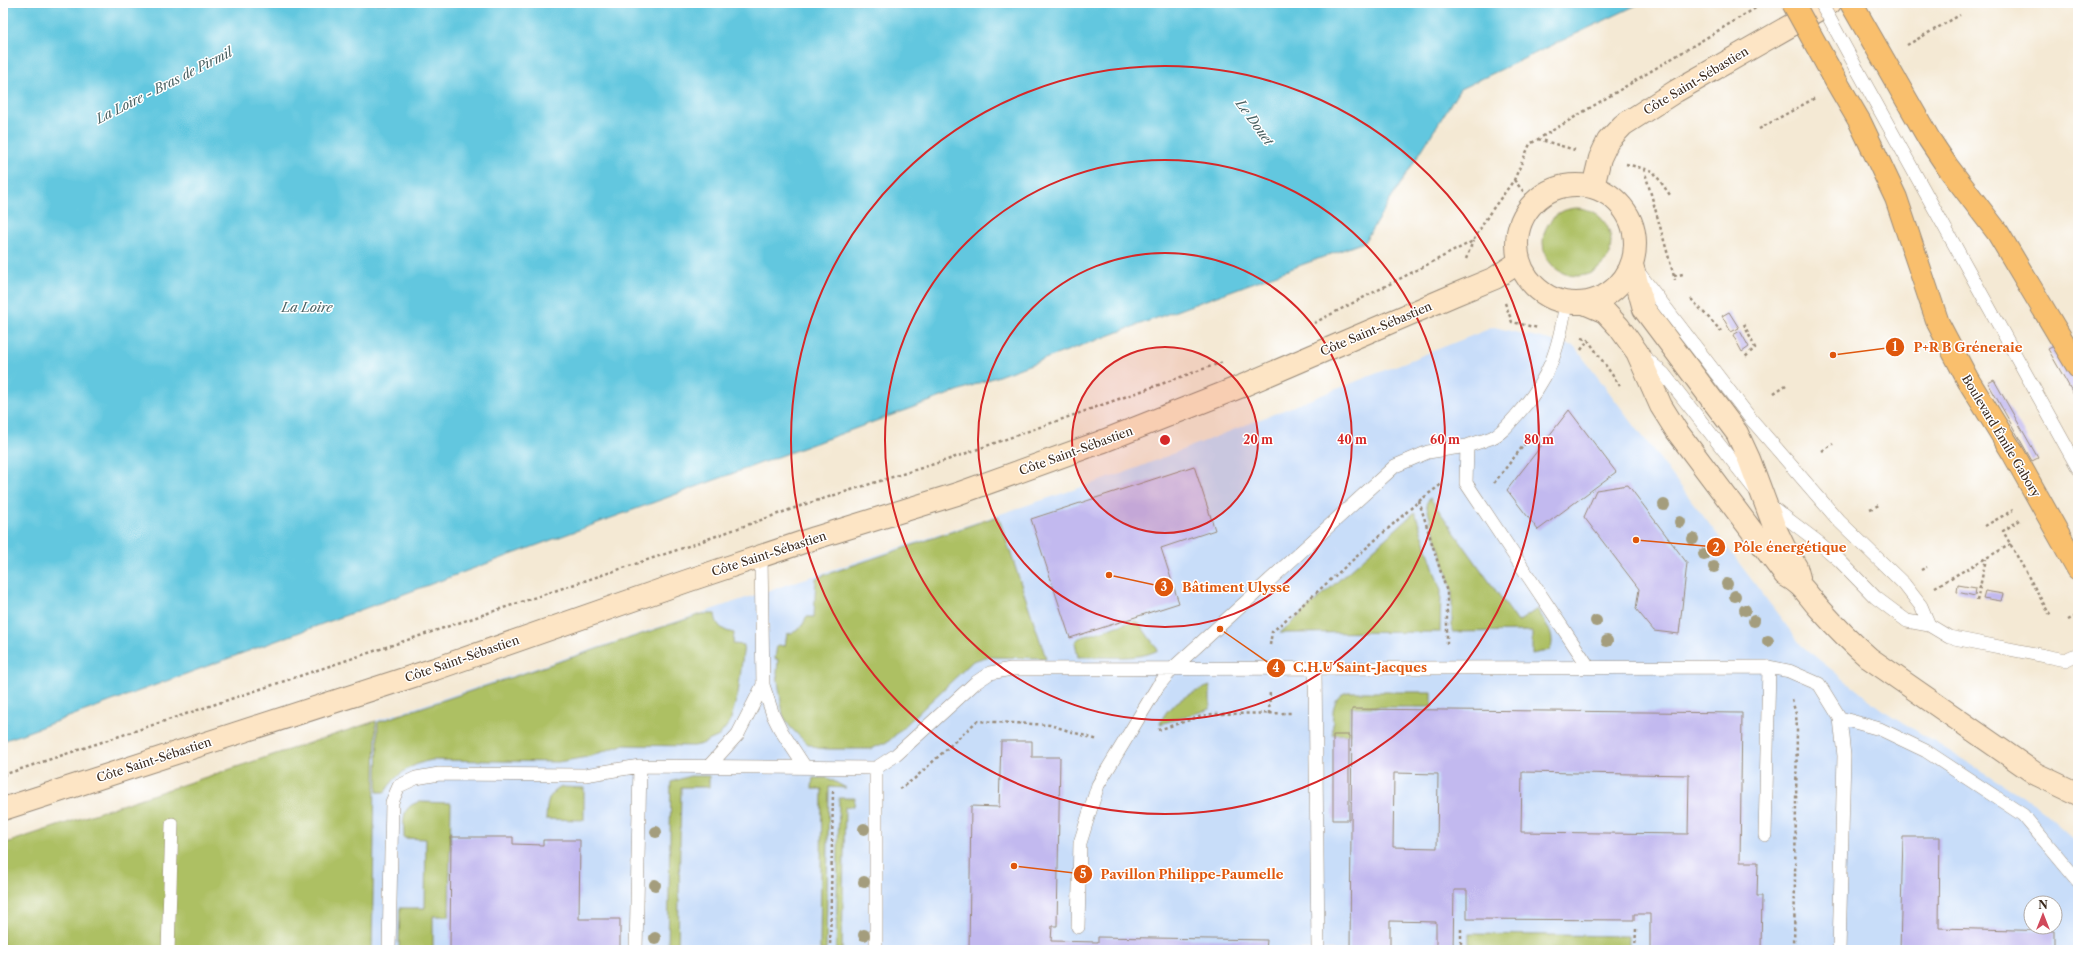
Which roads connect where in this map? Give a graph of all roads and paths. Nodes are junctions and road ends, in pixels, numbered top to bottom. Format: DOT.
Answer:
graph roads {
  1 [pos="1793,3"];
  2 [pos="1821,3"];
  3 [pos="1830,3"];
  4 [pos="1851,3"];
  5 [pos="1960,15"];
  6 [pos="1882,58"];
  7 [pos="1838,84"];
  8 [pos="1759,128"];
  9 [pos="1514,180"];
  10 [pos="1593,187"];
  11 [pos="1670,195"];
  12 [pos="1533,203"];
  13 [pos="1473,241"];
  14 [pos="1519,262"];
  15 [pos="1632,265"];
  16 [pos="1683,274"];
  17 [pos="1674,276"];
  18 [pos="1495,278"];
  19 [pos="1677,286"];
  20 [pos="1688,297"];
  21 [pos="1575,302"];
  22 [pos="1744,324"];
  23 [pos="1307,326"];
  24 [pos="1721,331"];
  25 [pos="1561,333"];
  26 [pos="1588,340"];
  27 [pos="1592,346"];
  28 [pos="1637,352"];
  29 [pos="1578,355"];
  30 [pos="1744,358"];
  31 [pos="2073,358"];
  32 [pos="1228,360"];
  33 [pos="1786,385"];
  34 [pos="1774,393"];
  35 [pos="1531,436"];
  36 [pos="1833,444"];
  37 [pos="1467,446"];
  38 [pos="1822,451"];
  39 [pos="2078,468"];
  40 [pos="1467,485"];
  41 [pos="1419,501"];
  42 [pos="1765,502"];
  43 [pos="2011,504"];
  44 [pos="1879,505"];
  45 [pos="1870,510"];
  46 [pos="2014,510"];
  47 [pos="1985,526"];
  48 [pos="2011,544"];
  49 [pos="761,556"];
  50 [pos="1986,558"];
  51 [pos="1928,567"];
  52 [pos="2078,569"];
  53 [pos="1921,570"];
  54 [pos="1800,583"];
  55 [pos="1935,587"];
  56 [pos="1977,602"];
  57 [pos="2078,615"];
  58 [pos="2052,617"];
  59 [pos="2068,620"];
  60 [pos="1929,625"];
  61 [pos="2078,654"];
  62 [pos="1588,666"];
  63 [pos="1769,667"];
  64 [pos="1172,668"];
  65 [pos="1315,668"];
  66 [pos="1448,668"];
  67 [pos="1270,669"];
  68 [pos="763,685"];
  69 [pos="1768,690"];
  70 [pos="1316,713"];
  71 [pos="1269,714"];
  72 [pos="1840,718"];
  73 [pos="1127,737"];
  74 [pos="640,766"];
  75 [pos="709,766"];
  76 [pos="805,767"];
  77 [pos="876,768"];
  78 [pos="3,775"];
  79 [pos="875,793"];
  80 [pos="2078,794"];
  81 [pos="3,809"];
  82 [pos="172,824"];
  83 [pos="1765,835"];
  84 [pos="2078,881"];
  85 [pos="1078,927"];
  86 [pos="1461,929"];
  87 [pos="1636,929"];
  88 [pos="168,950"];
  89 [pos="389,950"];
  90 [pos="636,950"];
  91 [pos="830,950"];
  92 [pos="876,950"];
  93 [pos="1318,950"];
  94 [pos="1461,950"];
  95 [pos="1635,950"];
  96 [pos="1794,950"];
  97 [pos="1839,950"];
  1 -- 7 [label="main road, Boulevard Émile Gabory, bridge"];
  2 -- 39 [label="lane, bridge"];
  3 -- 10 [label="main road, Côte Saint-Sébastien"];
  4 -- 6 [label="main road"];
  5 -- 6 [label="path"];
  6 -- 31 [label="main road"];
  7 -- 8 [label="path"];
  7 -- 52 [label="main road, Boulevard Émile Gabory"];
  9 -- 12 [label="path"];
  10 -- 12 [label="main road"];
  10 -- 15 [label="main road"];
  11 -- 17 [label="path"];
  12 -- 14 [label="main road"];
  13 -- 23 [label="path"];
  14 -- 18 [label="main road, Côte Saint-Sébastien"];
  14 -- 21 [label="main road"];
  15 -- 21 [label="main road"];
  15 -- 42 [label="main road"];
  15 -- 60 [label="lane"];
  16 -- 17 [label="path"];
  17 -- 19 [label="path"];
  18 -- 25 [label="path"];
  18 -- 49 [label="main road, Côte Saint-Sébastien"];
  20 -- 24 [label="path"];
  21 -- 25 [label="lane"];
  21 -- 28 [label="main road"];
  22 -- 30 [label="path"];
  25 -- 26 [label="path"];
  25 -- 37 [label="lane"];
  26 -- 27 [label="path"];
  26 -- 29 [label="path"];
  28 -- 42 [label="lane"];
  28 -- 54 [label="main road"];
  32 -- 78 [label="path"];
  33 -- 34 [label="path"];
  35 -- 40 [label="path"];
  36 -- 38 [label="path"];
  37 -- 40 [label="lane"];
  37 -- 64 [label="lane"];
  40 -- 41 [label="path"];
  40 -- 62 [label="lane"];
  41 -- 66 [label="path"];
  41 -- 67 [label="path"];
  42 -- 54 [label="main road"];
  42 -- 60 [label="lane"];
  43 -- 46 [label="path"];
  44 -- 45 [label="path"];
  46 -- 47 [label="path"];
  46 -- 48 [label="path"];
  48 -- 50 [label="path"];
  48 -- 58 [label="path"];
  49 -- 68 [label="lane"];
  49 -- 81 [label="main road, Côte Saint-Sébastien"];
  50 -- 55 [label="path"];
  50 -- 56 [label="path"];
  51 -- 53 [label="path"];
  54 -- 80 [label="main road"];
  57 -- 59 [label="path"];
  60 -- 61 [label="lane"];
  62 -- 63 [label="lane"];
  62 -- 66 [label="lane"];
  63 -- 69 [label="lane"];
  63 -- 72 [label="lane"];
  64 -- 67 [label="lane"];
  64 -- 73 [label="lane"];
  64 -- 77 [label="lane"];
  65 -- 66 [label="lane"];
  65 -- 67 [label="lane"];
  65 -- 70 [label="lane"];
  67 -- 71 [label="path"];
  68 -- 75 [label="lane"];
  68 -- 76 [label="lane"];
  69 -- 83 [label="lane"];
  69 -- 96 [label="path"];
  70 -- 71 [label="path"];
  70 -- 93 [label="lane"];
  71 -- 73 [label="path"];
  72 -- 84 [label="lane"];
  72 -- 97 [label="lane"];
  73 -- 79 [label="path"];
  73 -- 85 [label="lane"];
  74 -- 75 [label="lane"];
  74 -- 89 [label="lane"];
  74 -- 90 [label="lane"];
  75 -- 76 [label="lane"];
  76 -- 77 [label="lane"];
  77 -- 79 [label="lane"];
  79 -- 91 [label="path"];
  79 -- 92 [label="lane"];
  82 -- 88 [label="lane"];
  86 -- 94 [label="path"];
  87 -- 95 [label="path"];
}
